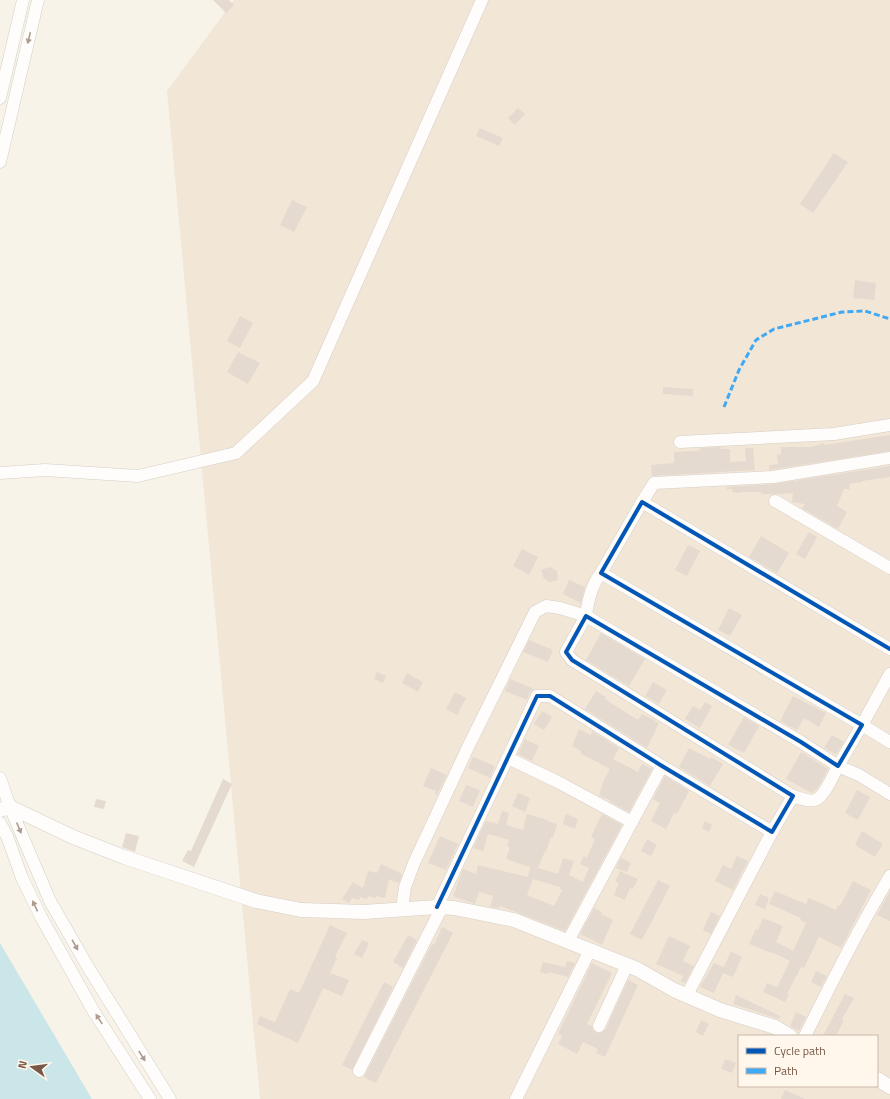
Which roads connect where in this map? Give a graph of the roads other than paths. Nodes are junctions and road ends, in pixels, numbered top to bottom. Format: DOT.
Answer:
graph roads {
  1 [pos="23,0"];
  2 [pos="38,0"];
  3 [pos="482,0"];
  4 [pos="0,98"];
  5 [pos="0,162"];
  6 [pos="890,425"];
  7 [pos="680,442"];
  8 [pos="890,458"];
  9 [pos="0,473"];
  10 [pos="775,501"];
  11 [pos="642,502"];
  12 [pos="890,568"];
  13 [pos="601,573"];
  14 [pos="586,616"];
  15 [pos="890,649"];
  16 [pos="890,674"];
  17 [pos="862,725"];
  18 [pos="890,742"];
  19 [pos="508,758"];
  20 [pos="662,766"];
  21 [pos="838,766"];
  22 [pos="0,778"];
  23 [pos="890,794"];
  24 [pos="793,796"];
  25 [pos="5,809"];
  26 [pos="632,822"];
  27 [pos="0,823"];
  28 [pos="772,832"];
  29 [pos="890,876"];
  30 [pos="439,907"];
  31 [pos="402,909"];
  32 [pos="568,942"];
  33 [pos="590,950"];
  34 [pos="626,965"];
  35 [pos="687,995"];
  36 [pos="599,1026"];
  37 [pos="788,1035"];
  38 [pos="805,1035"];
  39 [pos="359,1071"];
  40 [pos="878,1080"];
  41 [pos="890,1087"];
  42 [pos="150,1099"];
  43 [pos="170,1099"];
  44 [pos="516,1099"];
  1 -- 4 [label="street"];
  2 -- 5 [label="street, one-way"];
  3 -- 9 [label="street"];
  6 -- 7 [label="street"];
  8 -- 11 [label="street"];
  10 -- 12 [label="street"];
  11 -- 13 [label="street"];
  11 -- 15 [label="street"];
  13 -- 14 [label="street"];
  13 -- 17 [label="street"];
  14 -- 21 [label="street"];
  14 -- 24 [label="street"];
  14 -- 31 [label="street"];
  16 -- 17 [label="street"];
  17 -- 18 [label="street"];
  17 -- 21 [label="street"];
  19 -- 20 [label="street"];
  19 -- 26 [label="street"];
  19 -- 30 [label="street"];
  20 -- 26 [label="street"];
  20 -- 28 [label="street"];
  21 -- 23 [label="street"];
  21 -- 24 [label="street"];
  22 -- 25 [label="street"];
  24 -- 28 [label="street"];
  25 -- 31 [label="street"];
  25 -- 43 [label="street, one-way"];
  26 -- 32 [label="street"];
  42 -- 27 [label="street, one-way"];
  28 -- 35 [label="street"];
  29 -- 38 [label="street"];
  30 -- 31 [label="street"];
  30 -- 32 [label="street"];
  30 -- 39 [label="street"];
  32 -- 33 [label="street"];
  33 -- 34 [label="street"];
  33 -- 44 [label="street"];
  34 -- 35 [label="street"];
  34 -- 36 [label="street"];
  35 -- 37 [label="street"];
  40 -- 41 [label="street"];
}
